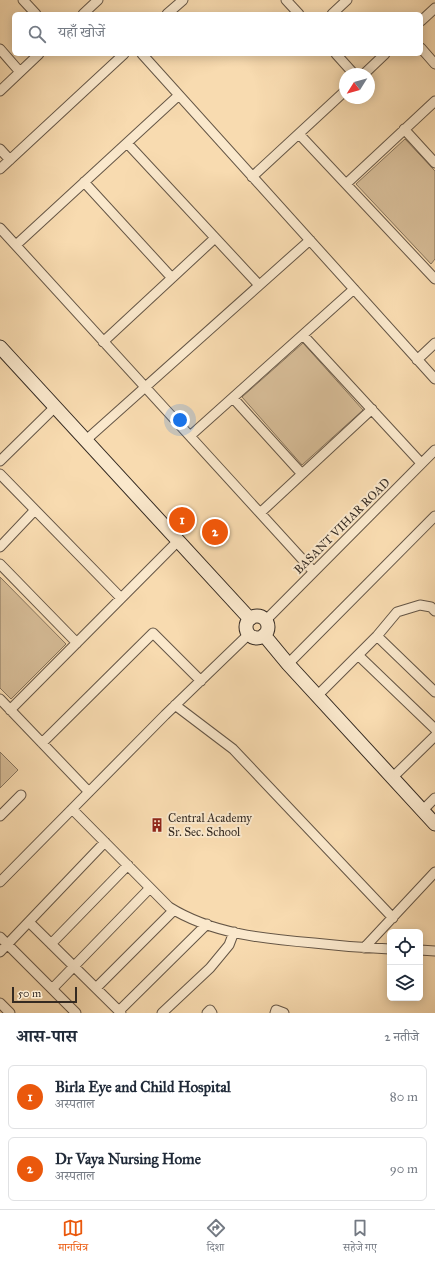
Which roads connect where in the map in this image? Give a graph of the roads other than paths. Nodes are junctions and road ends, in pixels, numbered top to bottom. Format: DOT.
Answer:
graph roads {
  1 [pos="23,0"];
  2 [pos="98,0"];
  3 [pos="183,0"];
  4 [pos="286,0"];
  5 [pos="347,0"];
  6 [pos="435,8"];
  7 [pos="34,12"];
  8 [pos="85,12"];
  9 [pos="170,12"];
  10 [pos="297,12"];
  11 [pos="334,12"];
  12 [pos="423,19"];
  13 [pos="0,49"];
  14 [pos="423,50"];
  15 [pos="38,56"];
  16 [pos="122,56"];
  17 [pos="144,56"];
  18 [pos="338,56"];
  19 [pos="383,56"];
  20 [pos="435,64"];
  21 [pos="349,68"];
  22 [pos="370,68"];
  23 [pos="20,72"];
  24 [pos="0,91"];
  25 [pos="179,95"];
  26 [pos="339,97"];
  27 [pos="435,101"];
  28 [pos="404,129"];
  29 [pos="299,134"];
  30 [pos="127,142"];
  31 [pos="0,149"];
  32 [pos="10,160"];
  33 [pos="435,162"];
  34 [pos="0,169"];
  35 [pos="252,177"];
  36 [pos="84,182"];
  37 [pos="346,184"];
  38 [pos="0,228"];
  39 [pos="216,238"];
  40 [pos="310,240"];
  41 [pos="16,245"];
  42 [pos="433,273"];
  43 [pos="172,278"];
  44 [pos="259,285"];
  45 [pos="354,290"];
  46 [pos="303,335"];
  47 [pos="103,342"];
  48 [pos="435,343"];
  49 [pos="0,347"];
  50 [pos="417,360"];
  51 [pos="435,379"];
  52 [pos="145,388"];
  53 [pos="233,398"];
  54 [pos="55,407"];
  55 [pos="372,409"];
  56 [pos="190,436"];
  57 [pos="86,440"];
  58 [pos="435,450"];
  59 [pos="0,461"];
  60 [pos="421,464"];
  61 [pos="0,474"];
  62 [pos="302,474"];
  63 [pos="35,510"];
  64 [pos="260,513"];
  65 [pos="433,521"];
  66 [pos="178,540"];
  67 [pos="0,546"];
  68 [pos="0,564"];
  69 [pos="313,571"];
  70 [pos="121,598"];
  71 [pos="435,610"];
  72 [pos="250,619"];
  73 [pos="266,620"];
  74 [pos="249,634"];
  75 [pos="264,635"];
  76 [pos="376,636"];
  77 [pos="77,643"];
  78 [pos="358,655"];
  79 [pos="288,664"];
  80 [pos="201,681"];
  81 [pos="435,692"];
  82 [pos="317,696"];
  83 [pos="0,699"];
  84 [pos="175,705"];
  85 [pos="10,710"];
  86 [pos="435,729"];
  87 [pos="435,736"];
  88 [pos="42,743"];
  89 [pos="392,778"];
  90 [pos="89,792"];
  91 [pos="21,795"];
  92 [pos="435,798"];
  93 [pos="72,809"];
  94 [pos="422,811"];
  95 [pos="0,816"];
  96 [pos="435,824"];
  97 [pos="105,842"];
  98 [pos="128,865"];
  99 [pos="435,872"];
  100 [pos="0,882"];
  101 [pos="150,888"];
  102 [pos="174,910"];
  103 [pos="393,918"];
  104 [pos="29,922"];
  105 [pos="207,924"];
  106 [pos="234,932"];
  107 [pos="0,938"];
  108 [pos="8,944"];
  109 [pos="51,944"];
  110 [pos="364,948"];
  111 [pos="387,949"];
  112 [pos="423,950"];
  113 [pos="435,951"];
  114 [pos="0,952"];
  115 [pos="74,966"];
  116 [pos="96,988"];
  117 [pos="52,989"];
  118 [pos="0,1003"];
  119 [pos="120,1012"];
  120 [pos="10,1013"];
  121 [pos="76,1013"];
  122 [pos="162,1013"];
  123 [pos="207,1013"];
  124 [pos="212,1013"];
  125 [pos="275,1013"];
  126 [pos="284,1013"];
  1 -- 7 [label="street"];
  2 -- 8 [label="street"];
  3 -- 9 [label="street"];
  4 -- 10 [label="street"];
  5 -- 11 [label="street"];
  6 -- 12 [label="street"];
  13 -- 23 [label="street"];
  14 -- 20 [label="street"];
  15 -- 23 [label="street"];
  16 -- 32 [label="street"];
  17 -- 25 [label="street"];
  18 -- 21 [label="street"];
  19 -- 22 [label="street"];
  23 -- 24 [label="street"];
  25 -- 30 [label="street"];
  25 -- 35 [label="street"];
  26 -- 29 [label="street"];
  27 -- 28 [label="street"];
  28 -- 33 [label="street"];
  28 -- 37 [label="street"];
  29 -- 35 [label="street"];
  29 -- 37 [label="street"];
  30 -- 36 [label="street"];
  30 -- 39 [label="street"];
  31 -- 32 [label="street"];
  32 -- 34 [label="street"];
  35 -- 40 [label="street"];
  36 -- 41 [label="street"];
  36 -- 43 [label="street"];
  37 -- 42 [label="street"];
  38 -- 41 [label="street"];
  39 -- 43 [label="street"];
  39 -- 44 [label="street"];
  40 -- 44 [label="street"];
  40 -- 45 [label="street"];
  41 -- 47 [label="street"];
  43 -- 47 [label="street"];
  44 -- 52 [label="street"];
  45 -- 46 [label="street"];
  45 -- 50 [label="street"];
  46 -- 53 [label="street"];
  46 -- 55 [label="street"];
  47 -- 52 [label="street"];
  48 -- 50 [label="street"];
  49 -- 54 [label="street"];
  50 -- 51 [label="street"];
  52 -- 56 [label="street"];
  52 -- 57 [label="street"];
  53 -- 56 [label="street"];
  53 -- 62 [label="street"];
  54 -- 57 [label="street"];
  54 -- 59 [label="street"];
  55 -- 60 [label="street"];
  55 -- 62 [label="street"];
  56 -- 64 [label="street"];
  57 -- 66 [label="street"];
  58 -- 60 [label="street, BASANT VIHAR ROAD"];
  60 -- 69 [label="street, BASANT VIHAR ROAD"];
  61 -- 63 [label="street"];
  62 -- 64 [label="street"];
  63 -- 67 [label="street"];
  63 -- 70 [label="street"];
  64 -- 69 [label="street"];
  65 -- 79 [label="street"];
  66 -- 70 [label="street"];
  66 -- 72 [label="street"];
  68 -- 77 [label="street"];
  69 -- 73 [label="street, BASANT VIHAR ROAD"];
  70 -- 77 [label="street"];
  71 -- 76 [label="street"];
  72 -- 73 [label="street"];
  72 -- 74 [label="street"];
  73 -- 75 [label="street"];
  74 -- 75 [label="street"];
  74 -- 80 [label="street"];
  75 -- 79 [label="street"];
  76 -- 78 [label="street"];
  76 -- 81 [label="street"];
  77 -- 85 [label="street"];
  78 -- 82 [label="street"];
  78 -- 86 [label="street"];
  79 -- 82 [label="street"];
  80 -- 84 [label="street"];
  80 -- 88 [label="street"];
  82 -- 89 [label="street"];
  83 -- 85 [label="street"];
  84 -- 90 [label="street"];
  84 -- 103 [label="street"];
  85 -- 88 [label="street"];
  87 -- 89 [label="street"];
  88 -- 90 [label="street"];
  89 -- 94 [label="street"];
  90 -- 93 [label="street"];
  91 -- 95 [label="street"];
  92 -- 94 [label="street"];
  93 -- 97 [label="street"];
  93 -- 100 [label="street"];
  94 -- 96 [label="street"];
  97 -- 98 [label="street"];
  97 -- 104 [label="street"];
  98 -- 101 [label="street"];
  98 -- 109 [label="street"];
  99 -- 103 [label="street"];
  101 -- 102 [label="street"];
  101 -- 115 [label="street"];
  102 -- 105 [label="street"];
  102 -- 116 [label="street"];
  103 -- 110 [label="street"];
  104 -- 108 [label="street"];
  104 -- 109 [label="street"];
  105 -- 106 [label="street"];
  105 -- 119 [label="street"];
  106 -- 110 [label="street"];
  106 -- 122 [label="street"];
  107 -- 108 [label="street"];
  108 -- 114 [label="street"];
  108 -- 117 [label="street"];
  109 -- 115 [label="street"];
  110 -- 111 [label="street"];
  112 -- 113 [label="street"];
  115 -- 116 [label="street"];
  115 -- 117 [label="street"];
  116 -- 119 [label="street"];
  117 -- 121 [label="street"];
  118 -- 120 [label="street"];
  123 -- 124 [label="street"];
  125 -- 126 [label="street"];
}
